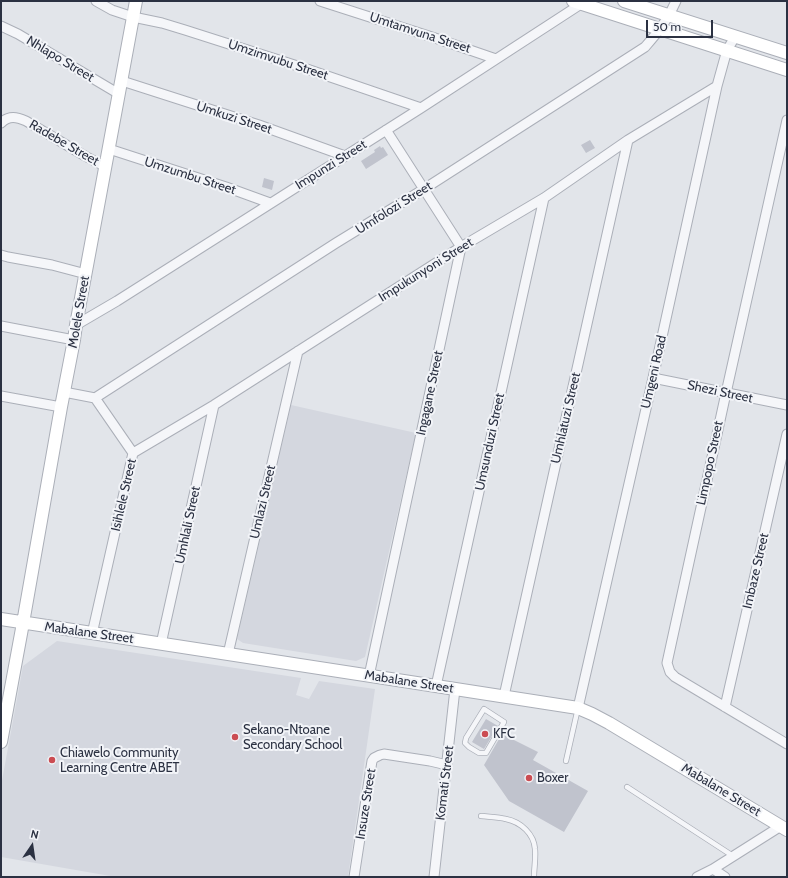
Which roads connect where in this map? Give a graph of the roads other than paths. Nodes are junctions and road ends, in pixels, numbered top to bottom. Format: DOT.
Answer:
graph roads {
  1 [pos="96,1"];
  2 [pos="136,1"];
  3 [pos="320,1"];
  4 [pos="624,1"];
  5 [pos="676,1"];
  6 [pos="579,2"];
  7 [pos="669,16"];
  8 [pos="133,17"];
  9 [pos="1,26"];
  10 [pos="661,29"];
  11 [pos="735,37"];
  12 [pos="727,50"];
  13 [pos="787,53"];
  14 [pos="496,59"];
  15 [pos="787,70"];
  16 [pos="122,81"];
  17 [pos="717,86"];
  18 [pos="119,94"];
  19 [pos="421,108"];
  20 [pos="787,120"];
  21 [pos="1,123"];
  22 [pos="386,130"];
  23 [pos="628,140"];
  24 [pos="109,149"];
  25 [pos="345,156"];
  26 [pos="106,167"];
  27 [pos="424,189"];
  28 [pos="544,198"];
  29 [pos="270,203"];
  30 [pos="461,248"];
  31 [pos="1,255"];
  32 [pos="86,274"];
  33 [pos="76,325"];
  34 [pos="1,326"];
  35 [pos="74,340"];
  36 [pos="298,351"];
  37 [pos="653,378"];
  38 [pos="64,392"];
  39 [pos="726,393"];
  40 [pos="1,396"];
  41 [pos="96,398"];
  42 [pos="214,405"];
  43 [pos="787,405"];
  44 [pos="61,407"];
  45 [pos="787,434"];
  46 [pos="133,453"];
  47 [pos="1,619"];
  48 [pos="23,623"];
  49 [pos="92,634"];
  50 [pos="162,644"];
  51 [pos="228,654"];
  52 [pos="369,676"];
  53 [pos="436,686"];
  54 [pos="455,689"];
  55 [pos="504,696"];
  56 [pos="725,707"];
  57 [pos="578,708"];
  58 [pos="504,722"];
  59 [pos="1,742"];
  60 [pos="787,744"];
  61 [pos="566,761"];
  62 [pos="447,765"];
  63 [pos="627,787"];
  64 [pos="481,816"];
  65 [pos="784,828"];
  66 [pos="733,856"];
  67 [pos="713,869"];
  68 [pos="354,877"];
  69 [pos="434,877"];
  70 [pos="534,877"];
  71 [pos="697,877"];
  72 [pos="725,877"];
  1 -- 8 [label="street, Umzimvubu Street"];
  2 -- 8 [label="street, Molele Street"];
  3 -- 14 [label="street, Umtamvuna Street"];
  4 -- 7 [label="street"];
  5 -- 7 [label="street, Umfolozi Street"];
  6 -- 10 [label="street"];
  6 -- 14 [label="street, Impunzi Street"];
  7 -- 10 [label="street, Umfolozi Street"];
  7 -- 11 [label="street"];
  8 -- 16 [label="street, Molele Street"];
  8 -- 19 [label="street, Umzimvubu Street"];
  9 -- 18 [label="street, Nhlapo Street"];
  10 -- 12 [label="street"];
  10 -- 27 [label="street, Umfolozi Street"];
  11 -- 12 [label="street, Umgeni Road"];
  11 -- 13 [label="street"];
  12 -- 15 [label="street"];
  12 -- 17 [label="street, Umgeni Road"];
  14 -- 19 [label="street, Impunzi Street"];
  16 -- 18 [label="street, Molele Street"];
  16 -- 25 [label="street, Umkuzi Street"];
  17 -- 23 [label="street, Impukunyoni Street"];
  17 -- 37 [label="street, Umgeni Road"];
  18 -- 24 [label="street, Molele Street"];
  19 -- 22 [label="street, Impunzi Street"];
  20 -- 39 [label="street, Limpopo Street"];
  21 -- 26 [label="street, Radebe Street"];
  22 -- 25 [label="street, Impunzi Street"];
  22 -- 27 [label="street"];
  23 -- 28 [label="street, Impukunyoni Street"];
  23 -- 55 [label="street, Umhlatuzi Street"];
  24 -- 26 [label="street, Molele Street"];
  24 -- 29 [label="street, Umzumbu Street"];
  25 -- 29 [label="street, Impunzi Street"];
  26 -- 32 [label="street, Molele Street"];
  27 -- 30 [label="street"];
  27 -- 41 [label="street, Umfolozi Street"];
  28 -- 30 [label="street, Impukunyoni Street"];
  28 -- 53 [label="street, Umsunduzi Street"];
  29 -- 33 [label="street, Impunzi Street"];
  30 -- 36 [label="street, Impukunyoni Street"];
  30 -- 52 [label="street, Ingagane Street"];
  31 -- 32 [label="street"];
  32 -- 33 [label="street, Molele Street"];
  33 -- 35 [label="street, Molele Street"];
  34 -- 35 [label="street"];
  35 -- 38 [label="street, Molele Street"];
  36 -- 42 [label="street, Impukunyoni Street"];
  36 -- 51 [label="street, Umlazi Street"];
  37 -- 39 [label="street, Shezi Street"];
  37 -- 57 [label="street, Umgeni Road"];
  38 -- 41 [label="street"];
  38 -- 44 [label="street, Molele Street"];
  39 -- 43 [label="street, Shezi Street"];
  39 -- 56 [label="street, Limpopo Street"];
  40 -- 44 [label="street"];
  41 -- 46 [label="street, Isihlele Street"];
  42 -- 46 [label="street, Impukunyoni Street"];
  42 -- 50 [label="street, Umhlali Street"];
  44 -- 48 [label="street, Molele Street"];
  45 -- 56 [label="street, Imbaze Street"];
  46 -- 49 [label="street, Isihlele Street"];
  47 -- 48 [label="street, Mabalane Street"];
  48 -- 49 [label="street, Mabalane Street"];
  48 -- 59 [label="street, Molele Street"];
  49 -- 50 [label="street, Mabalane Street"];
  50 -- 51 [label="street, Mabalane Street"];
  51 -- 52 [label="street, Mabalane Street"];
  52 -- 53 [label="street, Mabalane Street"];
  53 -- 54 [label="street, Mabalane Street"];
  54 -- 55 [label="street, Mabalane Street"];
  54 -- 62 [label="street, Komati Street"];
  55 -- 57 [label="street, Mabalane Street"];
  56 -- 60 [label="street, Limpopo Street"];
  57 -- 61 [label="lane"];
  57 -- 65 [label="street, Mabalane Street"];
  58 -- 58 [label="lane"];
  62 -- 68 [label="street, Insuze Street"];
  62 -- 69 [label="street, Komati Street"];
  63 -- 66 [label="lane"];
  64 -- 70 [label="lane"];
  65 -- 66 [label="street"];
  66 -- 67 [label="street"];
  67 -- 71 [label="street"];
  67 -- 72 [label="street"];
}
